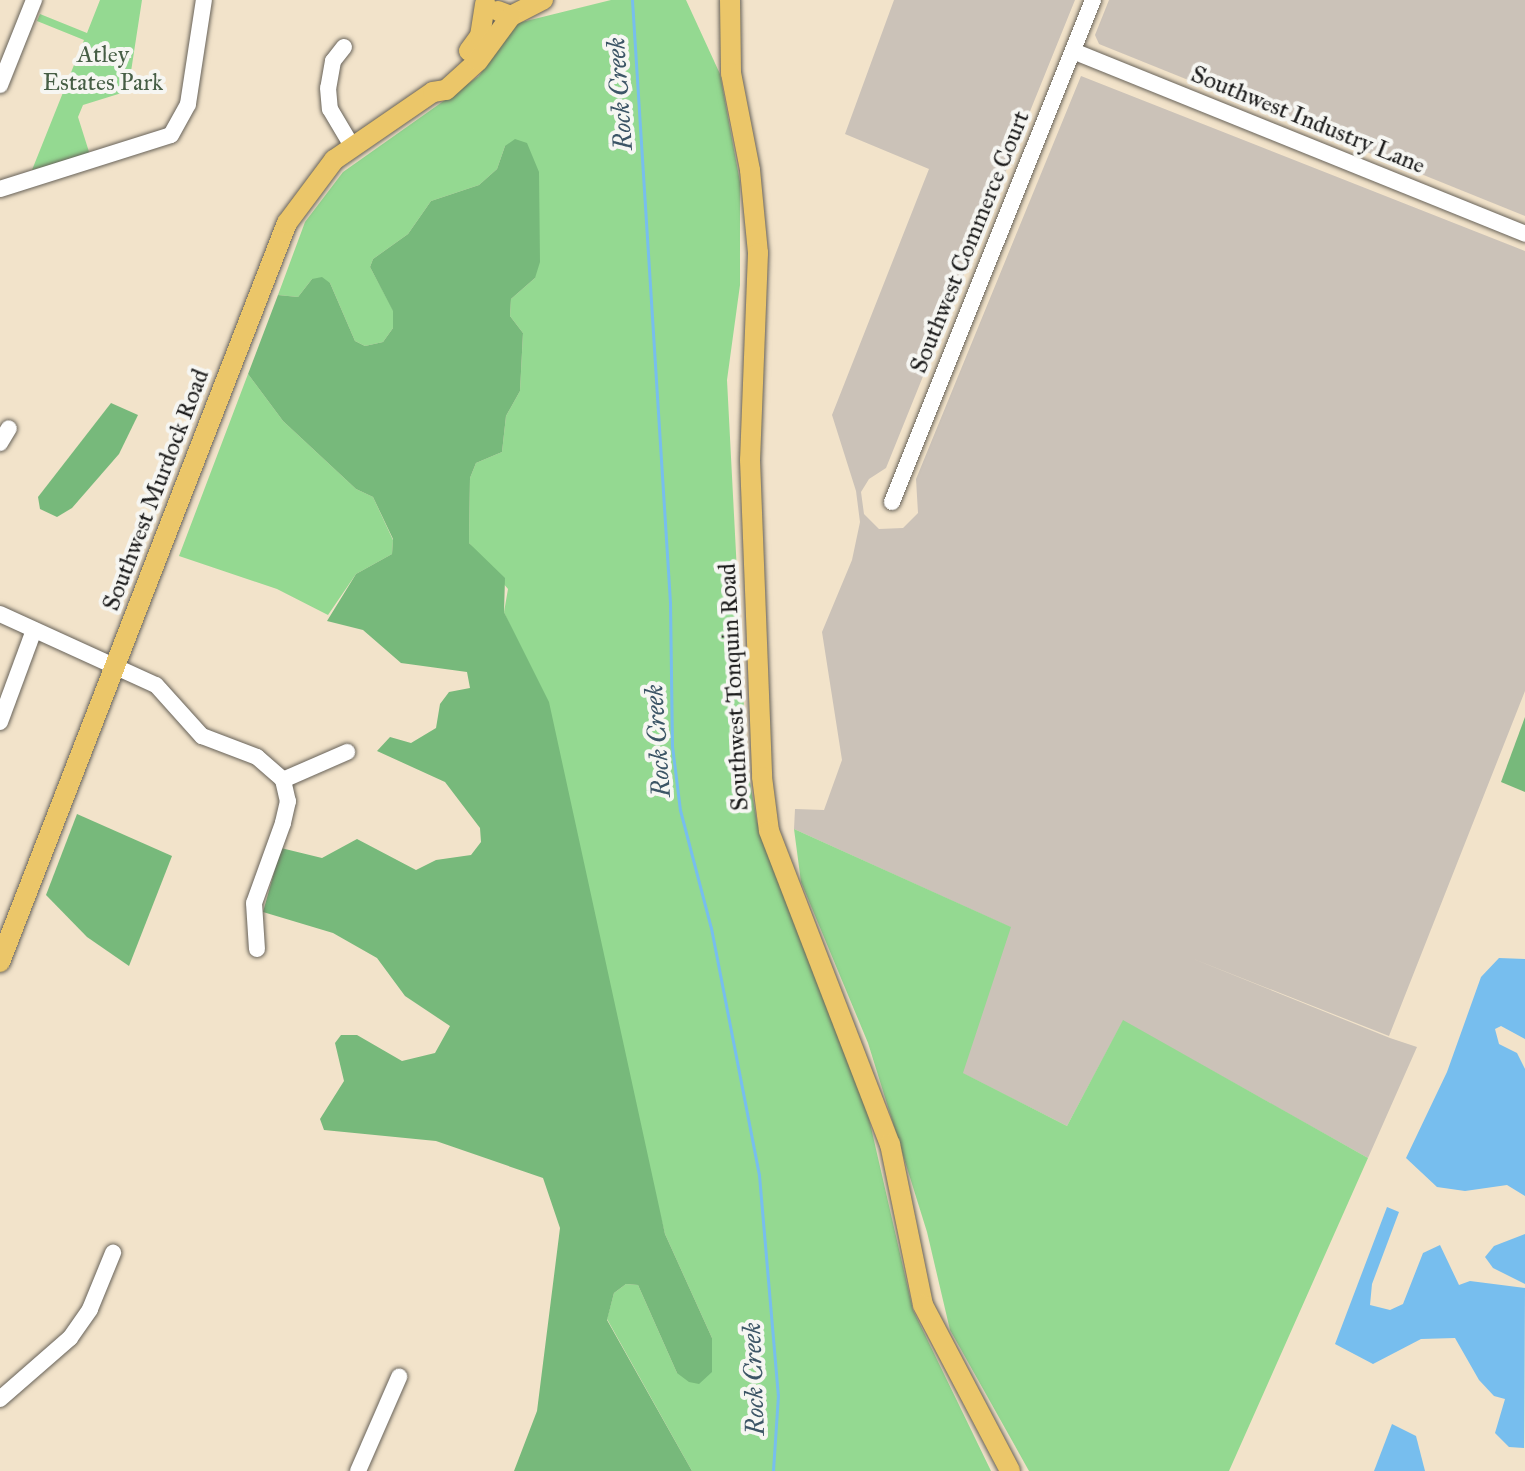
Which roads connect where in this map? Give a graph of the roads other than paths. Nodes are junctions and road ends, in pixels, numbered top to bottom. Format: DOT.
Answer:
graph roads {
  1 [pos="34,0"];
  2 [pos="204,0"];
  3 [pos="543,0"];
  4 [pos="730,0"];
  5 [pos="1093,0"];
  6 [pos="484,2"];
  7 [pos="511,16"];
  8 [pos="344,47"];
  9 [pos="1073,51"];
  10 [pos="0,85"];
  11 [pos="433,92"];
  12 [pos="352,146"];
  13 [pos="0,189"];
  14 [pos="1525,234"];
  15 [pos="892,502"];
  16 [pos="0,614"];
  17 [pos="34,630"];
  18 [pos="116,667"];
  19 [pos="0,722"];
  20 [pos="347,752"];
  21 [pos="283,780"];
  22 [pos="257,949"];
  23 [pos="0,962"];
  24 [pos="113,1253"];
  25 [pos="399,1377"];
  26 [pos="0,1399"];
  27 [pos="358,1471"];
  28 [pos="1010,1471"];
  1 -- 10 [label="street"];
  2 -- 13 [label="street"];
  3 -- 7 [label="main road"];
  4 -- 28 [label="main road, Southwest Tonquin Road"];
  5 -- 9 [label="street, Southwest Commerce Court"];
  6 -- 7 [label="main road"];
  6 -- 11 [label="main road, Southwest Murdock Road"];
  7 -- 11 [label="main road, Southwest Murdock Road"];
  8 -- 12 [label="street"];
  9 -- 14 [label="street, Southwest Industry Lane"];
  9 -- 15 [label="street, Southwest Commerce Court"];
  11 -- 12 [label="main road, Southwest Murdock Road"];
  12 -- 18 [label="main road, Southwest Murdock Road"];
  16 -- 17 [label="street"];
  17 -- 18 [label="street"];
  17 -- 19 [label="street"];
  18 -- 21 [label="street"];
  18 -- 23 [label="main road, Southwest Murdock Road"];
  20 -- 21 [label="street"];
  21 -- 22 [label="street"];
  24 -- 26 [label="street"];
  25 -- 27 [label="street"];
}
